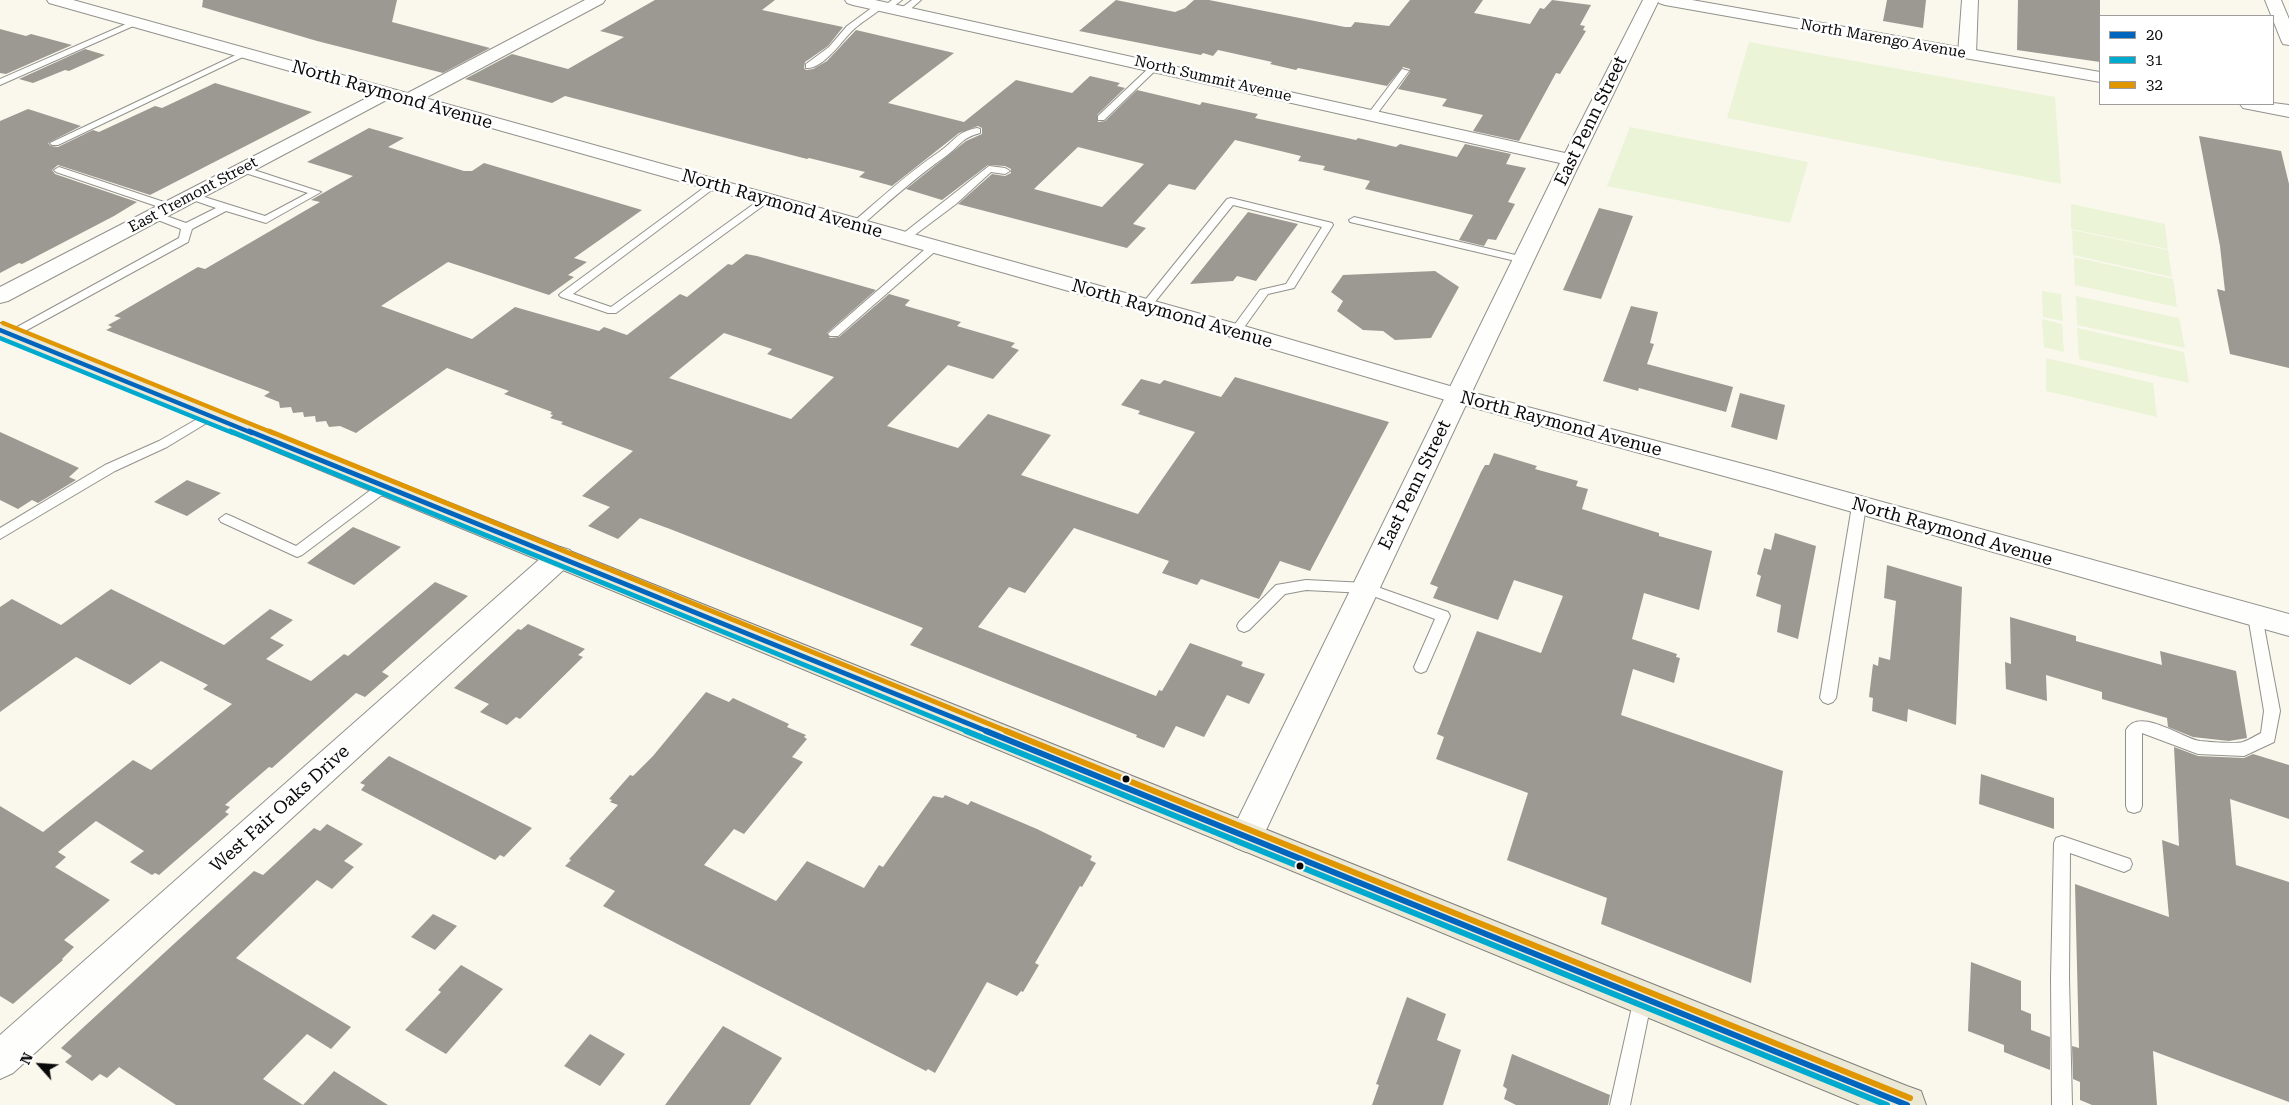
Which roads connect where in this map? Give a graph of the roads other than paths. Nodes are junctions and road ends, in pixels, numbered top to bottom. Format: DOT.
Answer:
graph roads {
  1 [pos="55,0"];
  2 [pos="597,0"];
  3 [pos="853,0"];
  4 [pos="917,0"];
  5 [pos="1651,0"];
  6 [pos="1665,0"];
  7 [pos="1970,0"];
  8 [pos="2274,0"];
  9 [pos="892,6"];
  10 [pos="136,23"];
  11 [pos="2289,40"];
  12 [pos="245,54"];
  13 [pos="1967,54"];
  14 [pos="809,66"];
  15 [pos="1156,66"];
  16 [pos="1405,71"];
  17 [pos="2099,78"];
  18 [pos="0,82"];
  19 [pos="386,93"];
  20 [pos="408,100"];
  21 [pos="2255,105"];
  22 [pos="2289,111"];
  23 [pos="1370,116"];
  24 [pos="1100,118"];
  25 [pos="977,131"];
  26 [pos="55,143"];
  27 [pos="1572,160"];
  28 [pos="242,169"];
  29 [pos="59,170"];
  30 [pos="1004,171"];
  31 [pos="713,184"];
  32 [pos="191,196"];
  33 [pos="766,200"];
  34 [pos="225,206"];
  35 [pos="162,211"];
  36 [pos="1354,220"];
  37 [pos="856,224"];
  38 [pos="187,227"];
  39 [pos="904,238"];
  40 [pos="934,246"];
  41 [pos="1524,260"];
  42 [pos="0,296"];
  43 [pos="1146,306"];
  44 [pos="1236,331"];
  45 [pos="6,332"];
  46 [pos="834,334"];
  47 [pos="1458,396"];
  48 [pos="211,415"];
  49 [pos="384,486"];
  50 [pos="1859,506"];
  51 [pos="226,519"];
  52 [pos="0,534"];
  53 [pos="560,557"];
  54 [pos="1366,588"];
  55 [pos="2255,616"];
  56 [pos="2289,625"];
  57 [pos="1244,626"];
  58 [pos="1421,667"];
  59 [pos="1828,698"];
  60 [pos="2134,806"];
  61 [pos="1246,837"];
  62 [pos="2124,864"];
  63 [pos="1643,998"];
  64 [pos="0,1060"];
  65 [pos="1620,1105"];
  66 [pos="1908,1105"];
  67 [pos="2062,1105"];
  1 -- 10 [label="street, North Raymond Avenue"];
  2 -- 20 [label="street"];
  3 -- 9 [label="street, North Summit Avenue"];
  4 -- 9 [label="lane"];
  5 -- 27 [label="street, East Penn Street"];
  6 -- 13 [label="street, North Marengo Avenue"];
  7 -- 13 [label="street"];
  8 -- 11 [label="street"];
  9 -- 14 [label="lane"];
  9 -- 15 [label="street, North Summit Avenue"];
  10 -- 12 [label="street, North Raymond Avenue"];
  10 -- 18 [label="lane"];
  12 -- 19 [label="street, North Raymond Avenue"];
  12 -- 26 [label="lane"];
  13 -- 17 [label="street, North Marengo Avenue"];
  15 -- 23 [label="street, North Summit Avenue"];
  15 -- 24 [label="lane"];
  16 -- 23 [label="lane"];
  19 -- 20 [label="street, North Raymond Avenue"];
  19 -- 28 [label="street, East Tremont Street"];
  20 -- 31 [label="street, North Raymond Avenue"];
  21 -- 22 [label="street"];
  23 -- 27 [label="street, North Summit Avenue"];
  25 -- 37 [label="lane"];
  27 -- 41 [label="street, East Penn Street"];
  28 -- 32 [label="street, East Tremont Street"];
  28 -- 34 [label="lane"];
  29 -- 35 [label="lane"];
  30 -- 39 [label="lane"];
  31 -- 33 [label="street, North Raymond Avenue"];
  31 -- 33 [label="lane"];
  32 -- 34 [label="lane"];
  32 -- 35 [label="street, East Tremont Street"];
  33 -- 37 [label="street, North Raymond Avenue"];
  34 -- 38 [label="lane"];
  35 -- 38 [label="lane"];
  35 -- 42 [label="street, East Tremont Street"];
  36 -- 41 [label="lane"];
  37 -- 39 [label="street, North Raymond Avenue"];
  38 -- 45 [label="lane"];
  39 -- 40 [label="street, North Raymond Avenue"];
  40 -- 43 [label="street, North Raymond Avenue"];
  40 -- 46 [label="lane"];
  41 -- 47 [label="street, East Penn Street"];
  43 -- 44 [label="street, North Raymond Avenue"];
  43 -- 44 [label="lane"];
  44 -- 47 [label="street, North Raymond Avenue"];
  45 -- 48 [label="main road"];
  47 -- 50 [label="street, North Raymond Avenue"];
  47 -- 54 [label="street, East Penn Street"];
  48 -- 49 [label="main road"];
  48 -- 52 [label="lane"];
  49 -- 51 [label="lane"];
  49 -- 53 [label="main road"];
  50 -- 55 [label="street, North Raymond Avenue"];
  50 -- 59 [label="lane"];
  53 -- 61 [label="main road"];
  53 -- 64 [label="street, West Fair Oaks Drive"];
  54 -- 57 [label="lane"];
  54 -- 58 [label="lane"];
  54 -- 61 [label="street, East Penn Street"];
  55 -- 56 [label="street, North Raymond Avenue"];
  55 -- 60 [label="lane"];
  61 -- 63 [label="main road"];
  62 -- 67 [label="lane"];
  63 -- 65 [label="lane"];
  63 -- 66 [label="main road"];
}
